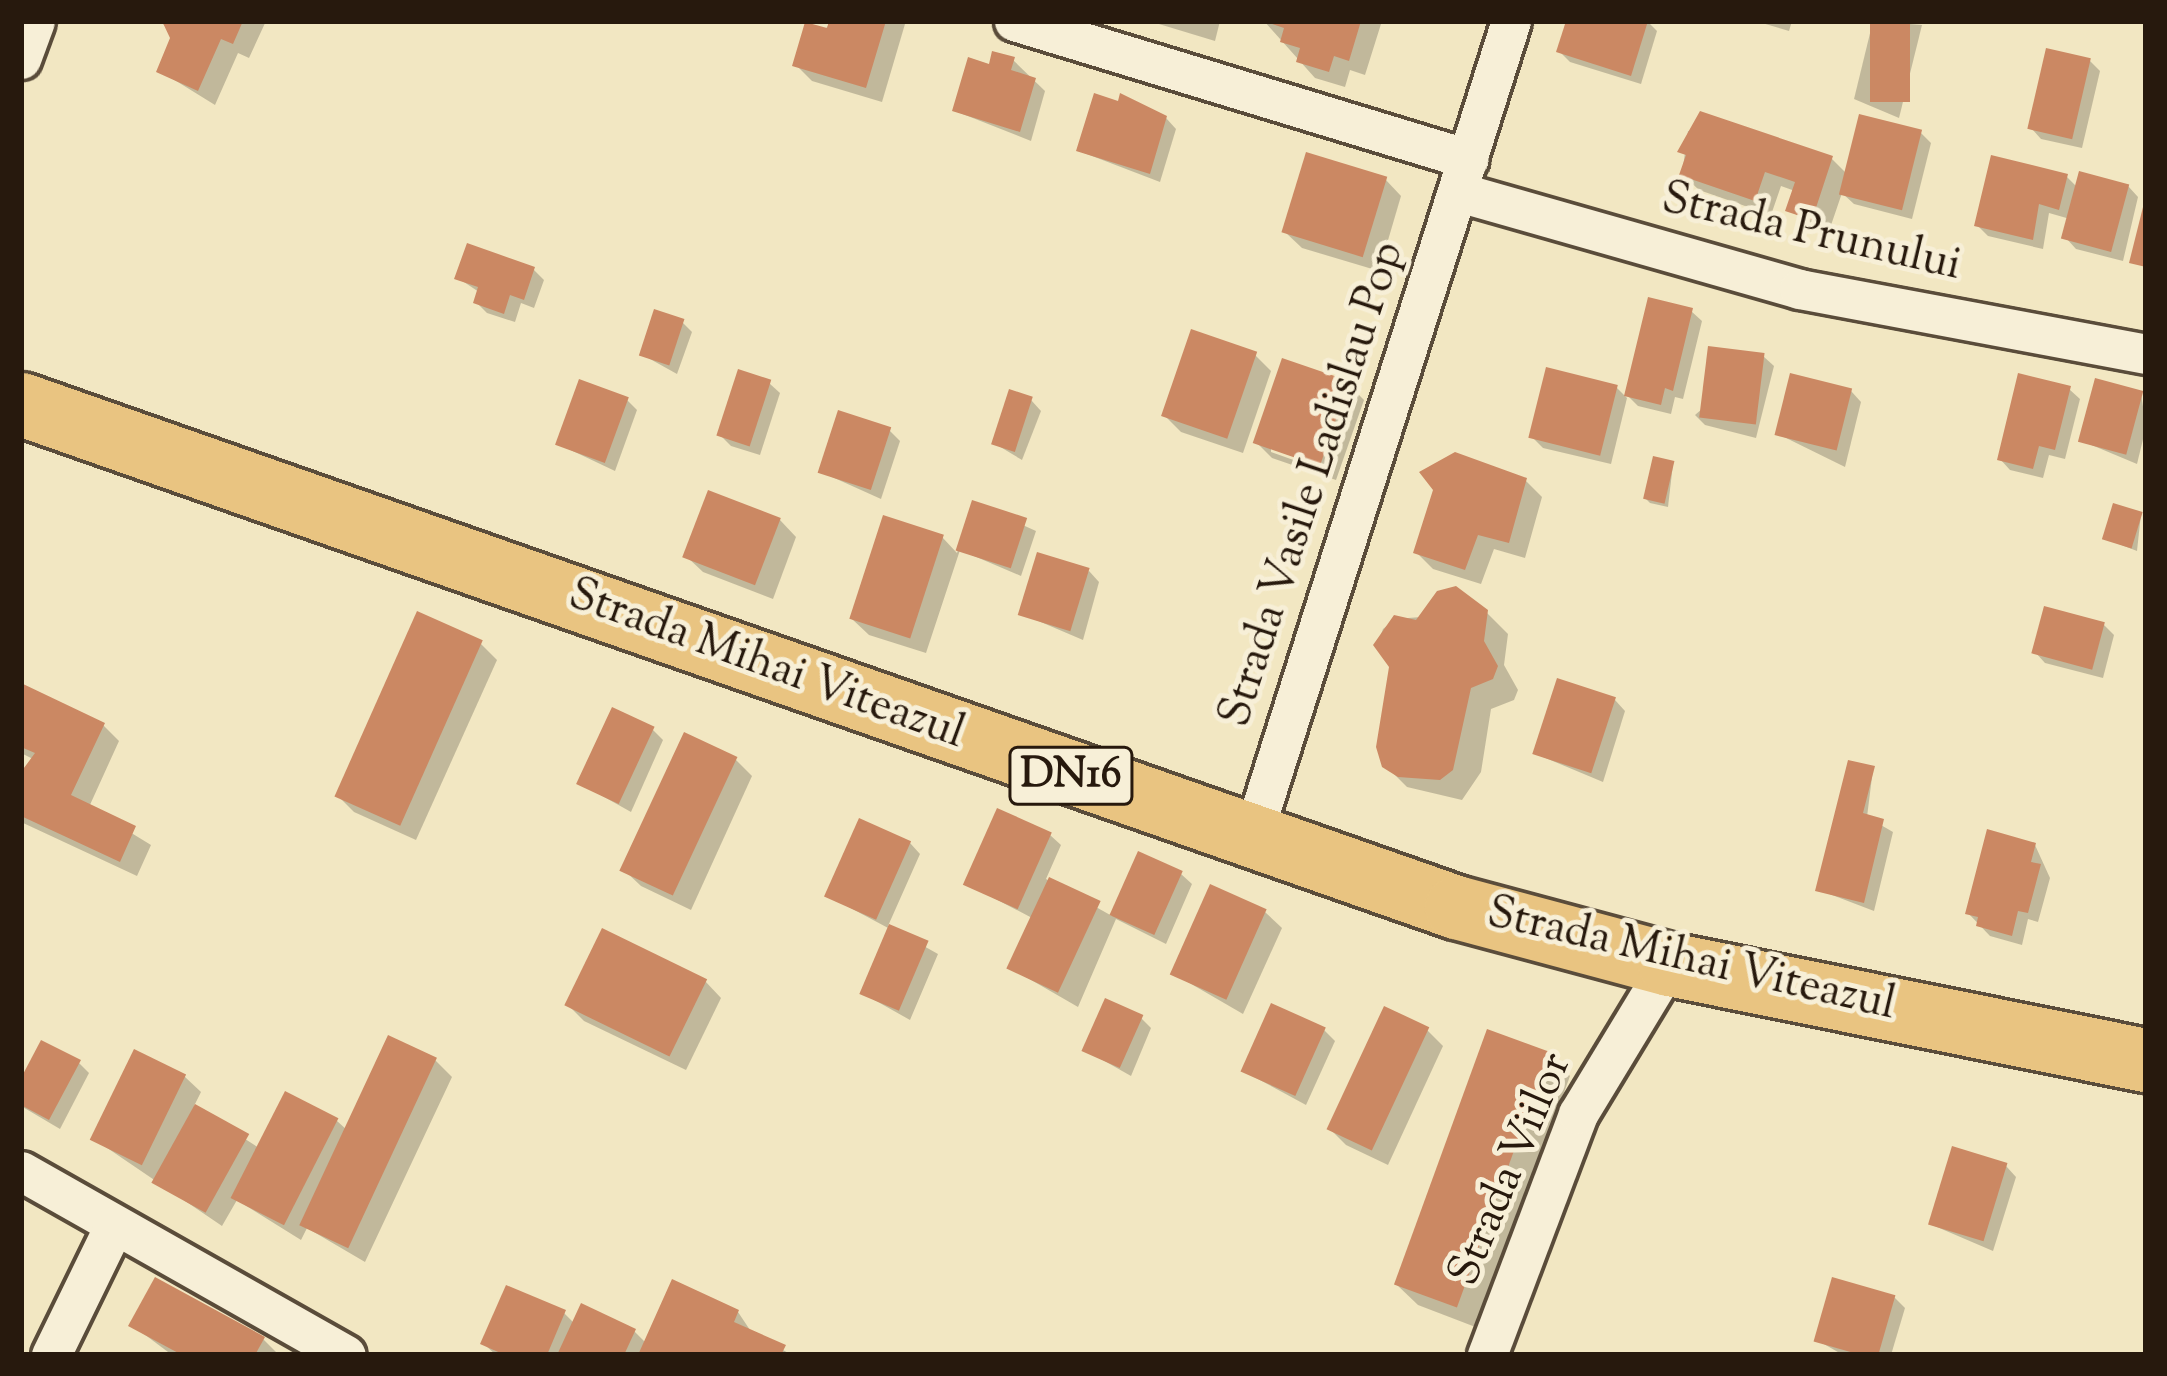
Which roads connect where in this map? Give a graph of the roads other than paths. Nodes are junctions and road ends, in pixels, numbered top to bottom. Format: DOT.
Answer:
graph roads {
  1 [pos="35,21"];
  2 [pos="1014,21"];
  3 [pos="1511,21"];
  4 [pos="21,59"];
  5 [pos="1464,176"];
  6 [pos="2146,354"];
  7 [pos="21,404"];
  8 [pos="1251,840"];
  9 [pos="1670,964"];
  10 [pos="2146,1060"];
  11 [pos="21,1171"];
  12 [pos="113,1226"];
  13 [pos="51,1355"];
  14 [pos="346,1355"];
  15 [pos="1487,1355"];
  1 -- 4 [label="street"];
  2 -- 5 [label="street"];
  3 -- 5 [label="street, Strada Vasile Ladislau Pop"];
  5 -- 6 [label="street, Strada Prunului"];
  5 -- 8 [label="street, Strada Vasile Ladislau Pop"];
  7 -- 8 [label="highway, Strada Mihai Viteazul / DN16"];
  8 -- 9 [label="highway, Strada Mihai Viteazul / DN16"];
  9 -- 10 [label="highway, Strada Mihai Viteazul / DN16"];
  9 -- 15 [label="street, Strada Viilor"];
  11 -- 12 [label="street"];
  12 -- 13 [label="street"];
  12 -- 14 [label="street"];
}
